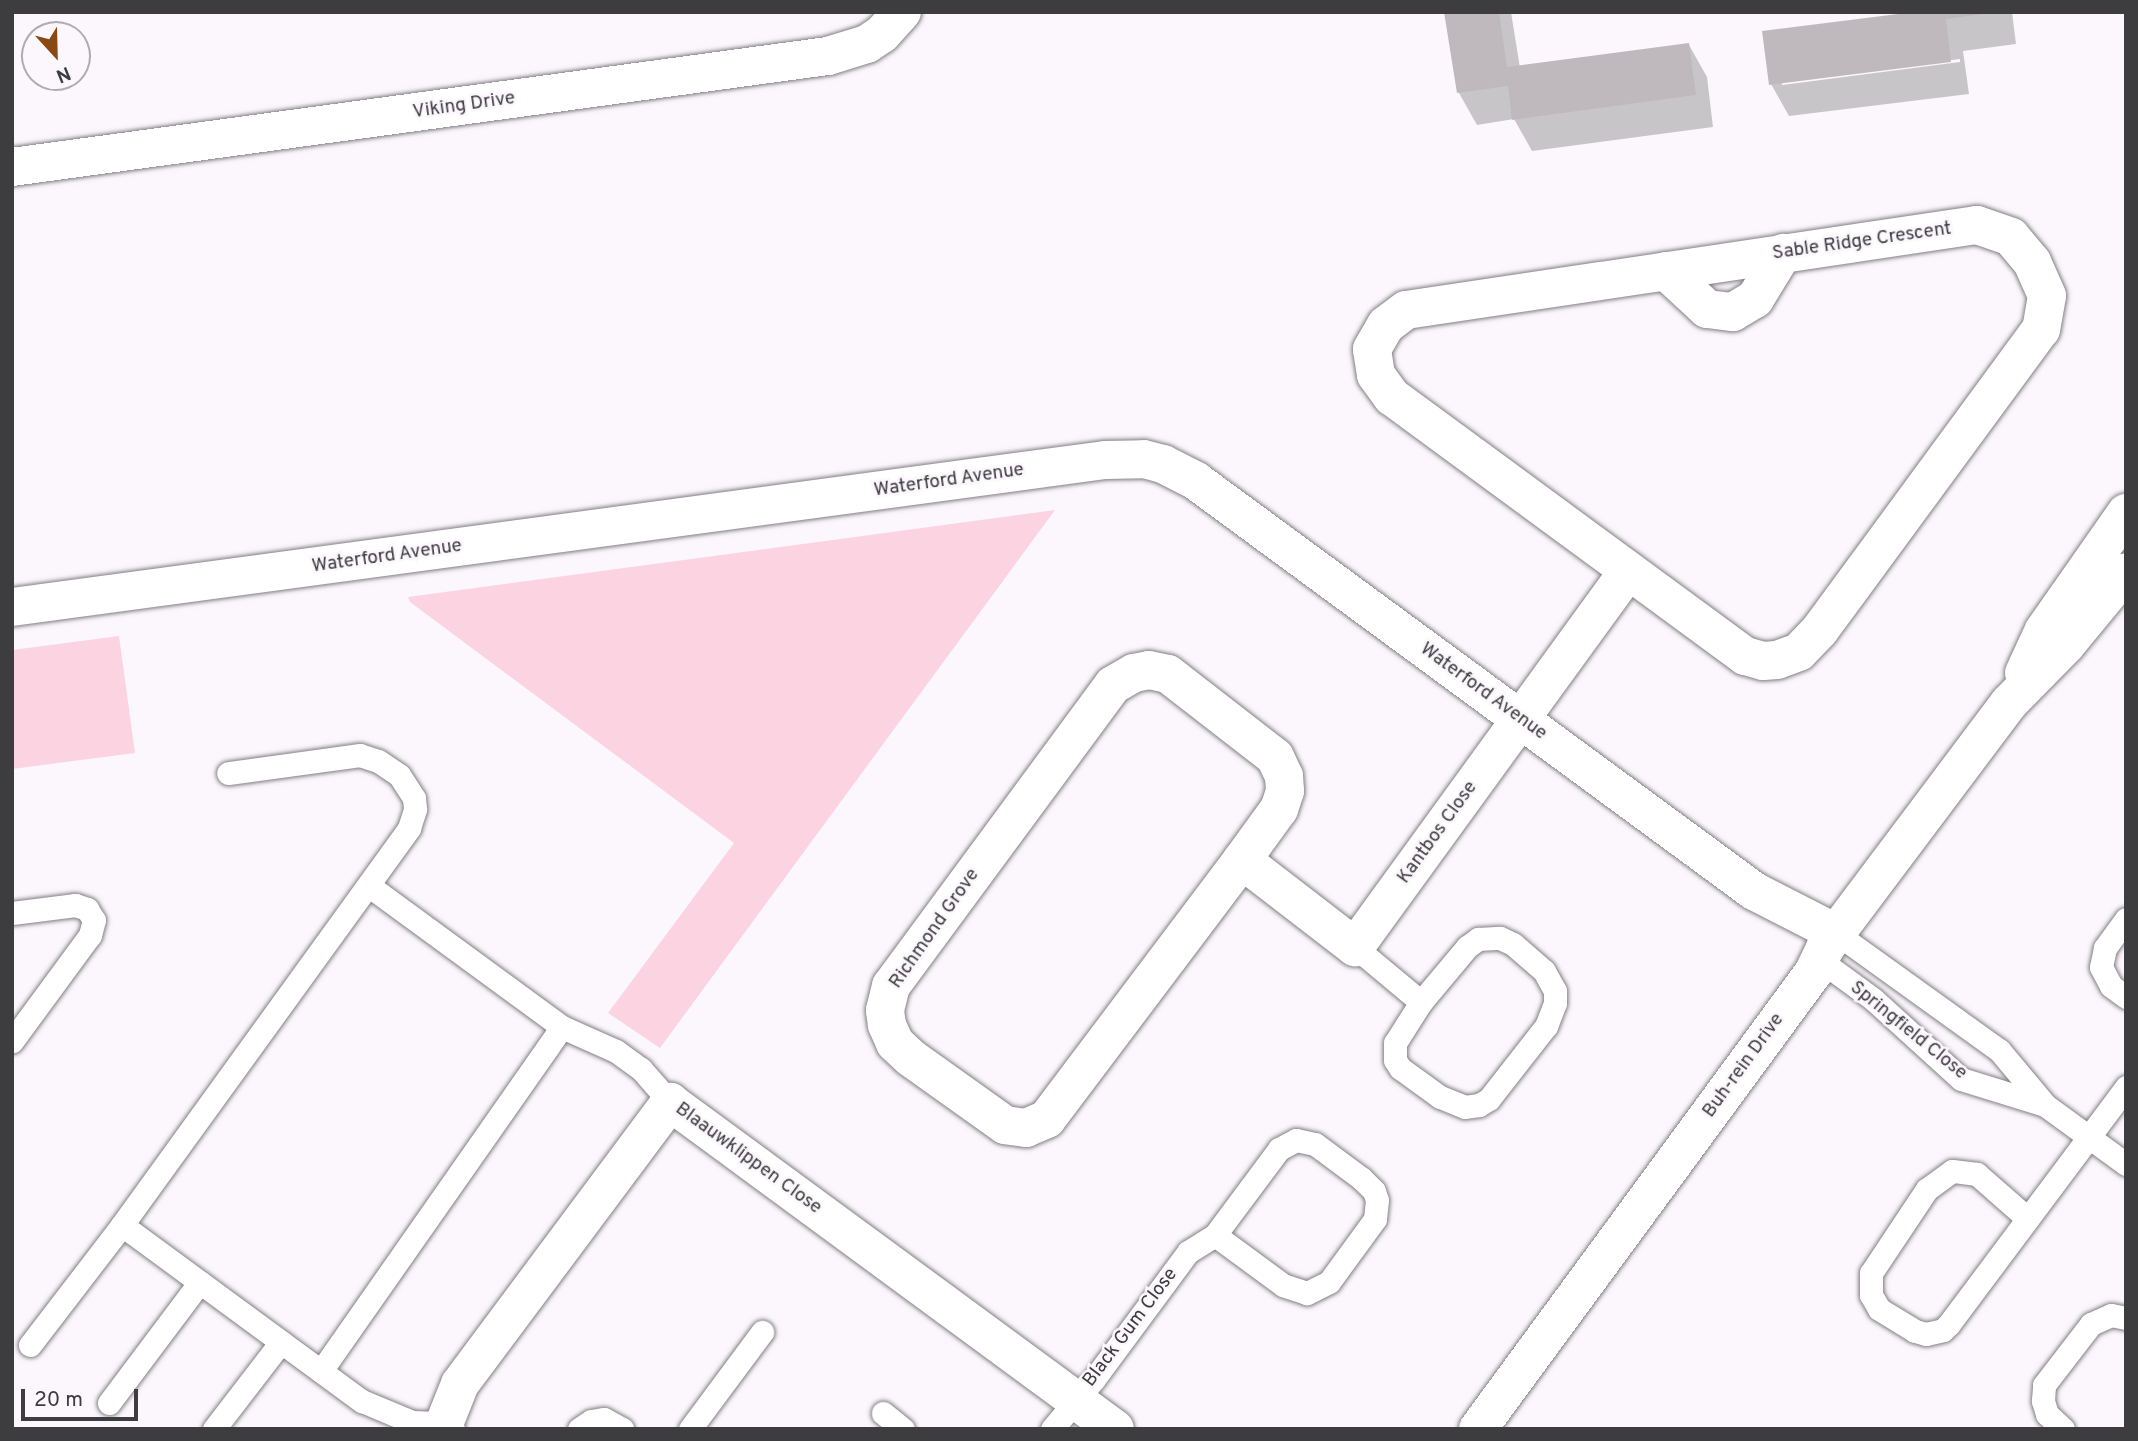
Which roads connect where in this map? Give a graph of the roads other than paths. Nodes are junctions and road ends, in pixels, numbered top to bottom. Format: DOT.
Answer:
graph roads {
  1 [pos="902,12"];
  2 [pos="12,167"];
  3 [pos="1783,253"];
  4 [pos="1665,271"];
  5 [pos="2126,513"];
  6 [pos="1628,571"];
  7 [pos="2126,572"];
  8 [pos="12,607"];
  9 [pos="2009,703"];
  10 [pos="1520,719"];
  11 [pos="228,773"];
  12 [pos="1242,860"];
  13 [pos="368,885"];
  14 [pos="12,913"];
  15 [pos="2126,919"];
  16 [pos="1826,946"];
  17 [pos="1355,947"];
  18 [pos="2126,997"];
  19 [pos="1421,1002"];
  20 [pos="562,1027"];
  21 [pos="12,1041"];
  22 [pos="2126,1087"];
  23 [pos="670,1102"];
  24 [pos="2045,1105"];
  25 [pos="2087,1136"];
  26 [pos="2126,1164"];
  27 [pos="2027,1218"];
  28 [pos="122,1226"];
  29 [pos="1215,1235"];
  30 [pos="200,1282"];
  31 [pos="2126,1318"];
  32 [pos="762,1332"];
  33 [pos="281,1342"];
  34 [pos="30,1345"];
  35 [pos="321,1371"];
  36 [pos="109,1403"];
  37 [pos="883,1413"];
  38 [pos="1064,1414"];
  39 [pos="447,1427"];
  40 [pos="214,1429"];
  41 [pos="579,1429"];
  42 [pos="622,1429"];
  43 [pos="690,1429"];
  44 [pos="904,1429"];
  45 [pos="1115,1429"];
  46 [pos="1478,1429"];
  47 [pos="2063,1429"];
  1 -- 2 [label="street, Viking Drive"];
  3 -- 4 [label="street, Sable Ridge Crescent"];
  3 -- 4 [label="street"];
  3 -- 6 [label="street, Sable Ridge Crescent"];
  4 -- 6 [label="street, Sable Ridge Crescent"];
  5 -- 9 [label="street, Buh-rein Drive"];
  6 -- 10 [label="street"];
  7 -- 9 [label="street, Buh-rein Drive"];
  8 -- 10 [label="street, Waterford Avenue"];
  9 -- 16 [label="street, Buh-rein Drive"];
  10 -- 16 [label="street, Waterford Avenue"];
  10 -- 17 [label="street, Kantbos Close"];
  11 -- 13 [label="lane"];
  12 -- 12 [label="street, Richmond Grove"];
  12 -- 17 [label="street"];
  13 -- 20 [label="lane"];
  13 -- 28 [label="lane"];
  14 -- 21 [label="lane"];
  15 -- 18 [label="lane"];
  16 -- 24 [label="lane, Springfield Close"];
  16 -- 24 [label="lane, Springfield Close"];
  16 -- 46 [label="street, Buh-rein Drive"];
  17 -- 19 [label="lane"];
  19 -- 19 [label="lane"];
  20 -- 23 [label="lane"];
  20 -- 35 [label="lane"];
  22 -- 25 [label="lane"];
  23 -- 38 [label="street, Blaauwklippen Close"];
  23 -- 39 [label="street, Blaauwklippen Close"];
  24 -- 25 [label="lane, Springfield Close"];
  25 -- 26 [label="lane, Springfield Close"];
  25 -- 27 [label="lane"];
  27 -- 27 [label="lane"];
  28 -- 30 [label="lane"];
  28 -- 34 [label="lane"];
  29 -- 29 [label="lane, Black Gum Close"];
  29 -- 38 [label="lane, Black Gum Close"];
  30 -- 33 [label="lane"];
  30 -- 36 [label="lane"];
  31 -- 47 [label="lane"];
  32 -- 43 [label="lane"];
  33 -- 35 [label="lane"];
  33 -- 40 [label="lane"];
  35 -- 39 [label="lane"];
  37 -- 44 [label="lane"];
  38 -- 45 [label="street, Blaauwklippen Close"];
  41 -- 42 [label="lane"];
}
